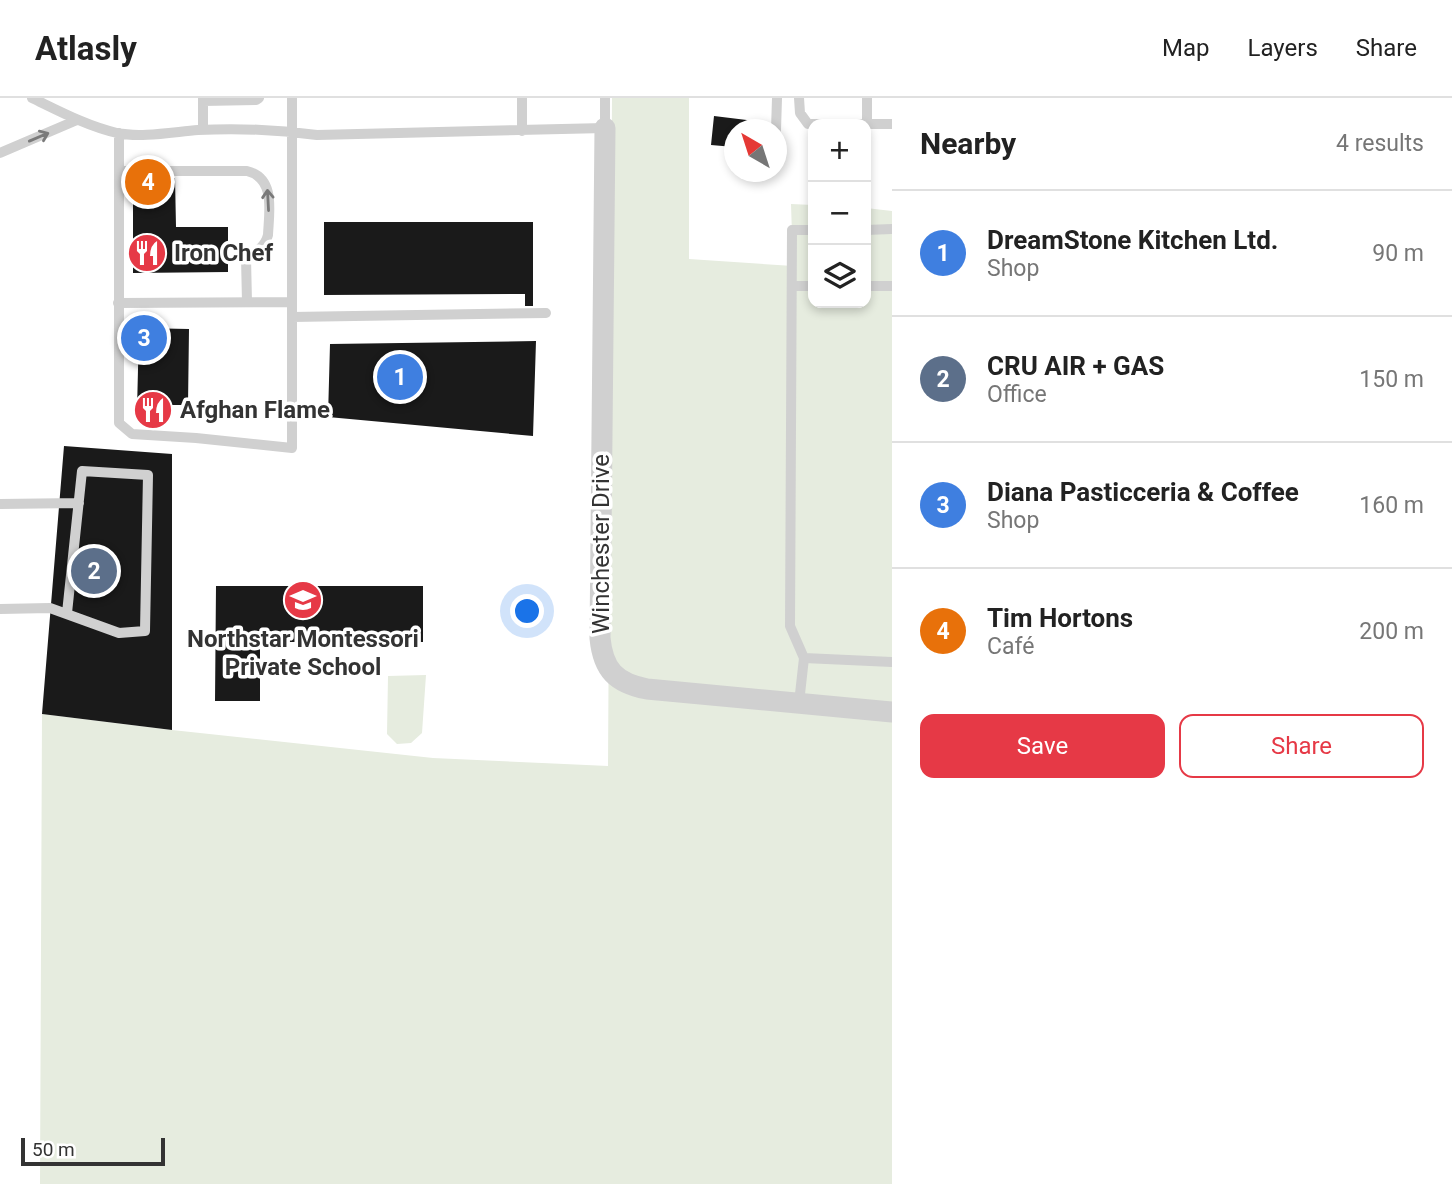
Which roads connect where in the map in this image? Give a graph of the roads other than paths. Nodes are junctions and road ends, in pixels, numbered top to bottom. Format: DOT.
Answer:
graph roads {
  1 [pos="32,98"];
  2 [pos="292,98"];
  3 [pos="522,98"];
  4 [pos="605,98"];
  5 [pos="777,98"];
  6 [pos="799,98"];
  7 [pos="867,98"];
  8 [pos="203,99"];
  9 [pos="235,99"];
  10 [pos="252,99"];
  11 [pos="776,119"];
  12 [pos="867,119"];
  13 [pos="77,120"];
  14 [pos="808,124"];
  15 [pos="871,124"];
  16 [pos="892,124"];
  17 [pos="605,128"];
  18 [pos="203,130"];
  19 [pos="292,131"];
  20 [pos="522,131"];
  21 [pos="119,134"];
  22 [pos="0,153"];
  23 [pos="119,171"];
  24 [pos="871,229"];
  25 [pos="892,229"];
  26 [pos="808,230"];
  27 [pos="792,286"];
  28 [pos="808,286"];
  29 [pos="871,286"];
  30 [pos="892,286"];
  31 [pos="247,302"];
  32 [pos="292,302"];
  33 [pos="118,303"];
  34 [pos="546,313"];
  35 [pos="292,317"];
  36 [pos="79,503"];
  37 [pos="0,504"];
  38 [pos="0,609"];
  39 [pos="66,614"];
  40 [pos="804,658"];
  41 [pos="892,662"];
  42 [pos="799,703"];
  43 [pos="892,712"];
  1 -- 13 [label="lane"];
  2 -- 19 [label="lane"];
  3 -- 20 [label="lane"];
  4 -- 17 [label="lane"];
  5 -- 11 [label="lane"];
  6 -- 14 [label="lane"];
  7 -- 12 [label="lane"];
  8 -- 9 [label="lane"];
  8 -- 18 [label="lane"];
  9 -- 10 [label="lane"];
  13 -- 21 [label="lane"];
  22 -- 13 [label="lane, one-way"];
  15 -- 16 [label="lane"];
  17 -- 20 [label="lane"];
  17 -- 42 [label="street, Winchester Drive"];
  18 -- 19 [label="lane"];
  18 -- 21 [label="lane"];
  19 -- 20 [label="lane"];
  19 -- 32 [label="lane"];
  21 -- 23 [label="lane"];
  31 -- 23 [label="lane, one-way"];
  23 -- 33 [label="lane"];
  24 -- 25 [label="lane"];
  26 -- 27 [label="lane"];
  27 -- 28 [label="lane"];
  27 -- 40 [label="lane"];
  29 -- 30 [label="lane"];
  31 -- 32 [label="lane"];
  31 -- 33 [label="lane"];
  32 -- 35 [label="lane"];
  33 -- 35 [label="lane"];
  34 -- 35 [label="lane"];
  36 -- 37 [label="lane"];
  36 -- 39 [label="lane"];
  36 -- 39 [label="lane"];
  38 -- 39 [label="lane"];
  40 -- 41 [label="lane"];
  40 -- 42 [label="lane"];
  42 -- 43 [label="street, Winchester Drive"];
}
